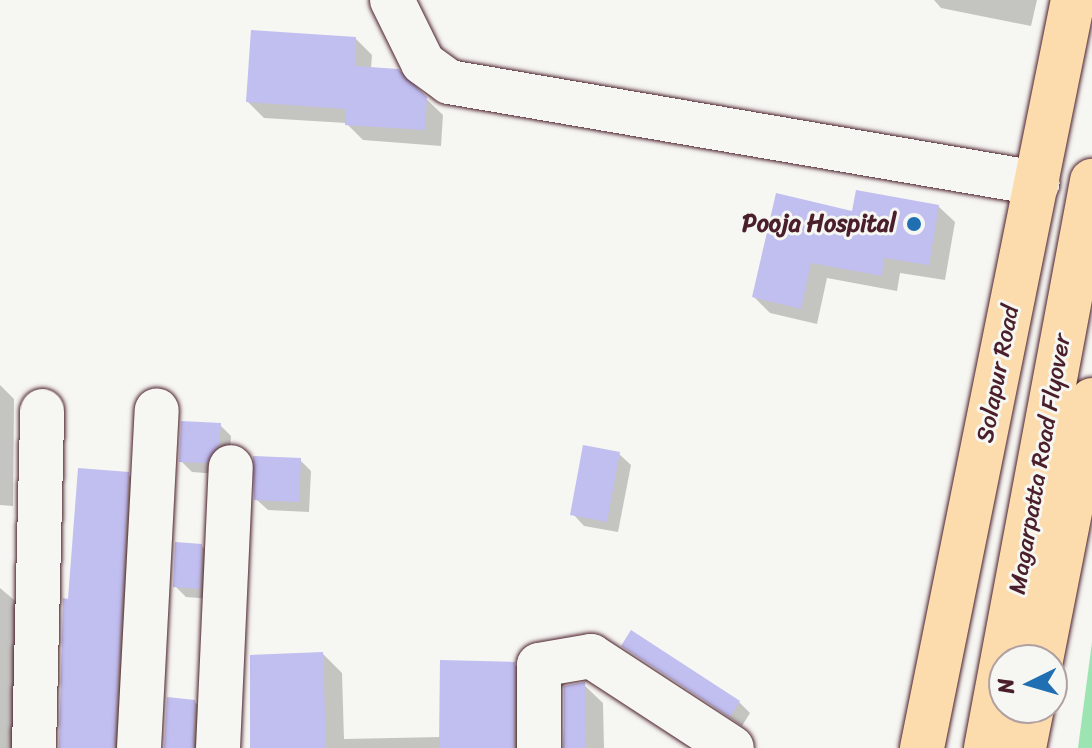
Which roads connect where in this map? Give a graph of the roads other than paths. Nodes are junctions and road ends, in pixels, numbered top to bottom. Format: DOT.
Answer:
graph roads {
  1 [pos="393,0"];
  2 [pos="1073,0"];
  3 [pos="1092,181"];
  4 [pos="1037,183"];
  5 [pos="1092,400"];
  6 [pos="157,410"];
  7 [pos="42,411"];
  8 [pos="231,467"];
  9 [pos="1044,644"];
  10 [pos="530,656"];
  11 [pos="1029,724"];
  12 [pos="34,748"];
  13 [pos="139,748"];
  14 [pos="218,748"];
  15 [pos="525,748"];
  16 [pos="539,748"];
  17 [pos="732,748"];
  18 [pos="922,748"];
  19 [pos="986,748"];
  20 [pos="1024,748"];
  1 -- 4 [label="street"];
  2 -- 4 [label="highway, Solapur Road"];
  3 -- 19 [label="highway, Magarpatta Road Flyover"];
  4 -- 18 [label="highway, Solapur Road"];
  5 -- 9 [label="highway"];
  6 -- 13 [label="street"];
  7 -- 12 [label="street"];
  8 -- 14 [label="street"];
  10 -- 15 [label="street"];
  11 -- 20 [label="highway"];
  16 -- 17 [label="street"];
}
